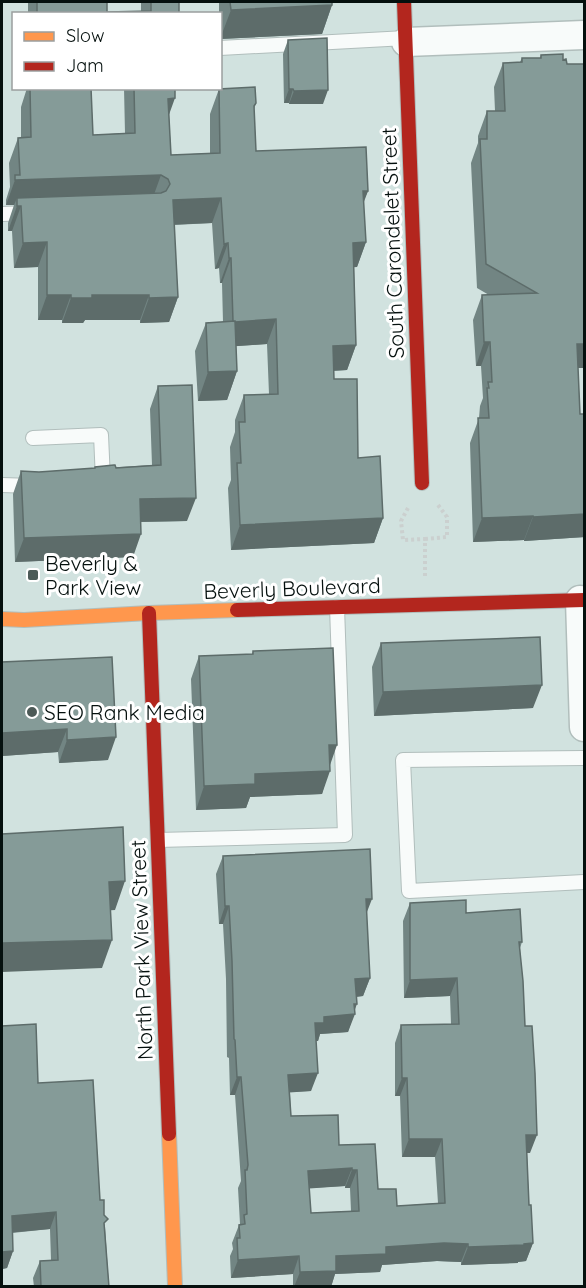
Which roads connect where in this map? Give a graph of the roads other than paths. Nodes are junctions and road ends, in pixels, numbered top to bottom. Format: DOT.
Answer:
graph roads {
  1 [pos="404,2"];
  2 [pos="585,35"];
  3 [pos="406,40"];
  4 [pos="222,48"];
  5 [pos="48,213"];
  6 [pos="2,214"];
  7 [pos="33,438"];
  8 [pos="82,482"];
  9 [pos="422,483"];
  10 [pos="2,485"];
  11 [pos="41,485"];
  12 [pos="582,600"];
  13 [pos="337,607"];
  14 [pos="149,613"];
  15 [pos="2,620"];
  16 [pos="585,727"];
  17 [pos="585,758"];
  18 [pos="158,840"];
  19 [pos="585,882"];
  20 [pos="175,1287"];
  1 -- 3 [label="street, South Carondelet Street"];
  2 -- 3 [label="street"];
  3 -- 4 [label="lane"];
  3 -- 9 [label="street, South Carondelet Street"];
  5 -- 6 [label="lane"];
  7 -- 8 [label="lane"];
  10 -- 11 [label="lane"];
  12 -- 13 [label="street, Beverly Boulevard"];
  12 -- 16 [label="street"];
  13 -- 14 [label="street, Beverly Boulevard"];
  13 -- 18 [label="lane"];
  14 -- 15 [label="street, Beverly Boulevard"];
  14 -- 18 [label="street, North Park View Street"];
  17 -- 19 [label="lane"];
  18 -- 20 [label="street, North Park View Street"];
}
